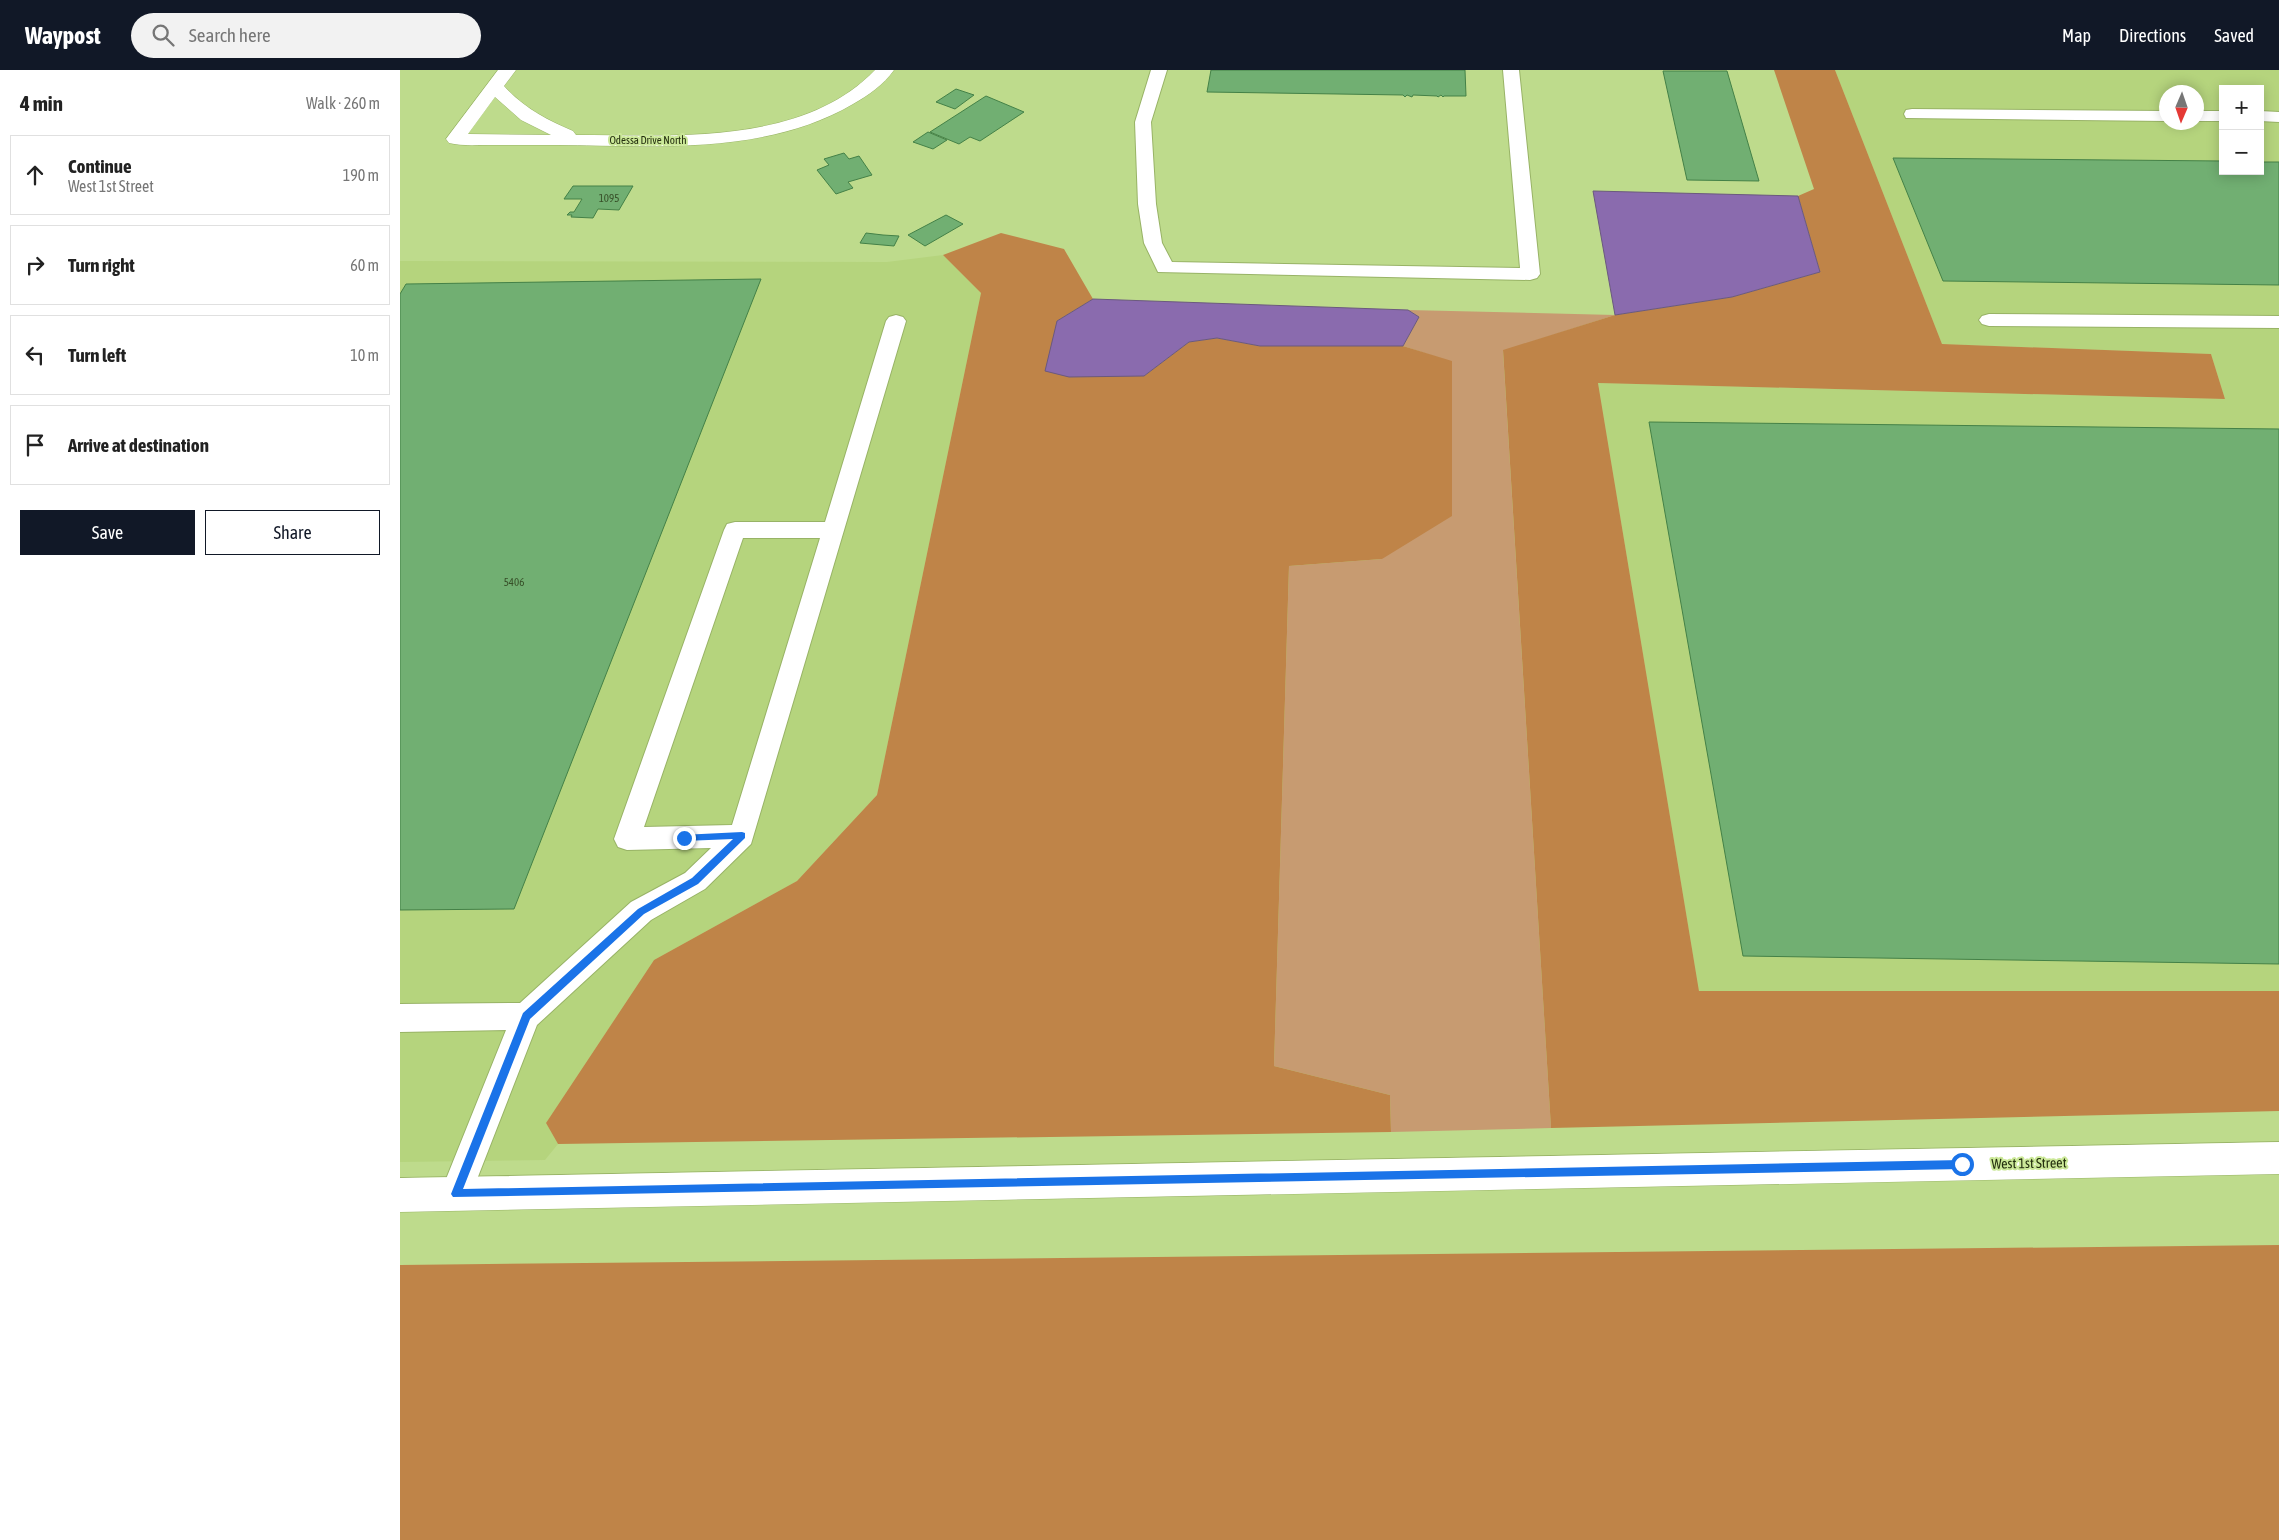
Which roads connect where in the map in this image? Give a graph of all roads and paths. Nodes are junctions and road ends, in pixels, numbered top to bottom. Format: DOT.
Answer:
graph roads {
  1 [pos="507,70"];
  2 [pos="885,70"];
  3 [pos="1159,70"];
  4 [pos="1511,70"];
  5 [pos="495,86"];
  6 [pos="1912,114"];
  7 [pos="2159,116"];
  8 [pos="2204,116"];
  9 [pos="2219,116"];
  10 [pos="2264,116"];
  11 [pos="2279,116"];
  12 [pos="580,140"];
  13 [pos="1989,320"];
  14 [pos="896,322"];
  15 [pos="2279,322"];
  16 [pos="833,530"];
  17 [pos="742,836"];
  18 [pos="526,1016"];
  19 [pos="400,1018"];
  20 [pos="2279,1158"];
  21 [pos="456,1194"];
  22 [pos="400,1195"];
  1 -- 5 [label="street"];
  2 -- 12 [label="street, Odessa Drive North"];
  3 -- 4 [label="lane"];
  5 -- 12 [label="street"];
  5 -- 12 [label="street, Odessa Drive North"];
  6 -- 7 [label="lane"];
  8 -- 9 [label="lane"];
  10 -- 11 [label="lane"];
  13 -- 15 [label="lane"];
  14 -- 16 [label="lane"];
  16 -- 17 [label="lane"];
  16 -- 17 [label="lane"];
  17 -- 18 [label="lane"];
  18 -- 19 [label="lane"];
  18 -- 21 [label="lane"];
  20 -- 21 [label="street, West 1st Street"];
  21 -- 22 [label="street, West 1st Street"];
}
